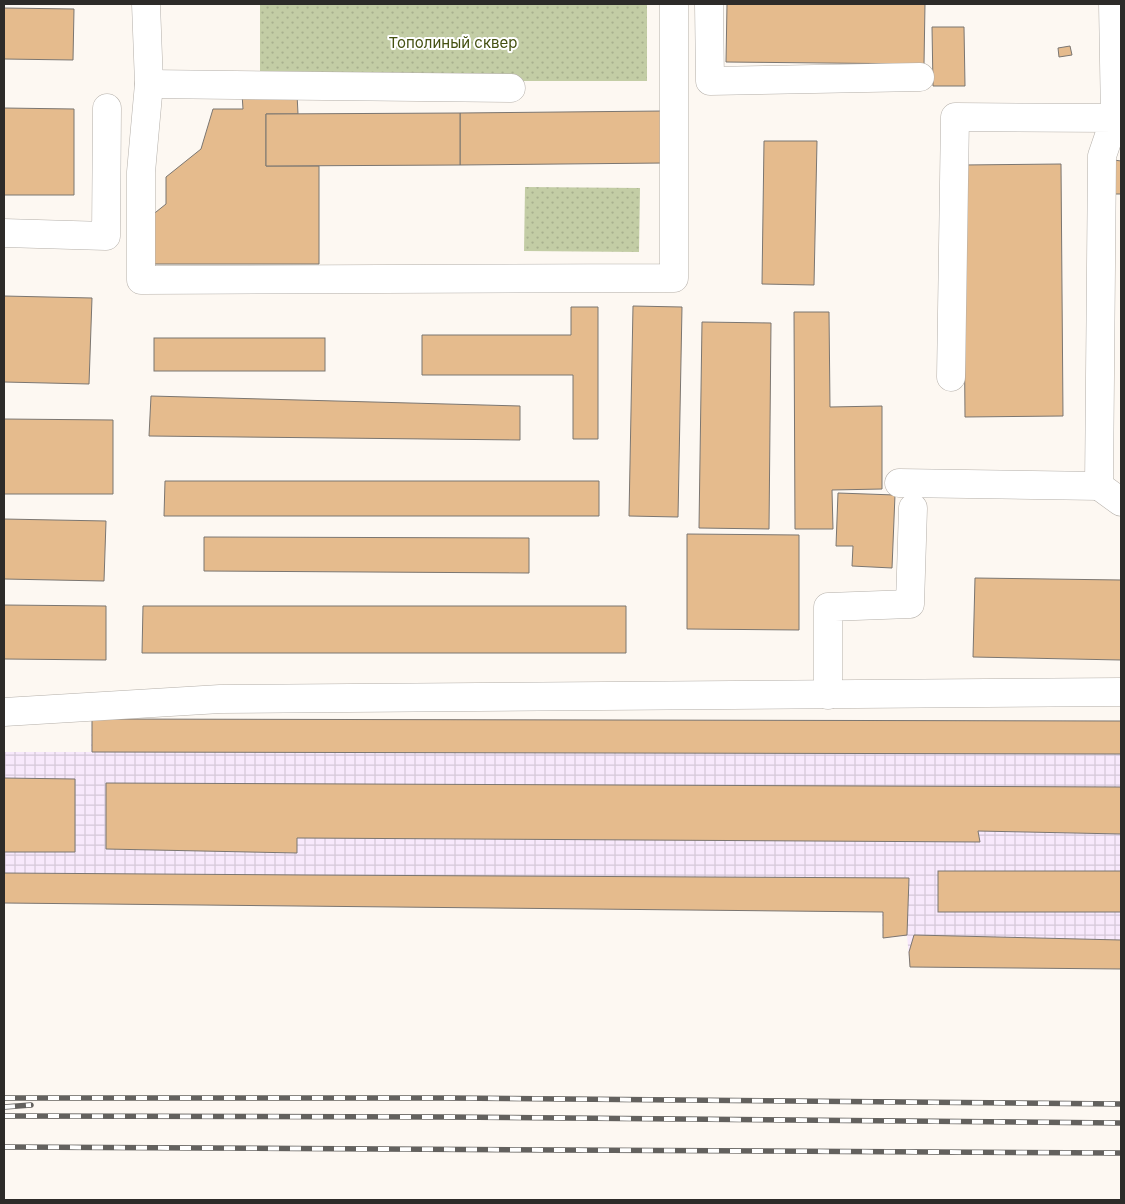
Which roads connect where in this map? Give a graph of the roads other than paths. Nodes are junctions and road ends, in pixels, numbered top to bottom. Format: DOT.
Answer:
graph roads {
  1 [pos="146,4"];
  2 [pos="674,4"];
  3 [pos="709,4"];
  4 [pos="1113,4"];
  5 [pos="920,77"];
  6 [pos="150,84"];
  7 [pos="511,88"];
  8 [pos="107,108"];
  9 [pos="1118,118"];
  10 [pos="4,233"];
  11 [pos="950,377"];
  12 [pos="899,482"];
  13 [pos="1099,486"];
  14 [pos="1121,502"];
  15 [pos="913,508"];
  16 [pos="1121,692"];
  17 [pos="828,694"];
  18 [pos="4,712"];
  1 -- 6 [label="lane"];
  2 -- 6 [label="lane"];
  3 -- 5 [label="lane"];
  4 -- 9 [label="lane"];
  6 -- 7 [label="lane"];
  8 -- 10 [label="lane"];
  9 -- 11 [label="lane"];
  9 -- 13 [label="lane"];
  12 -- 13 [label="lane"];
  13 -- 14 [label="lane"];
  15 -- 17 [label="lane"];
  16 -- 17 [label="lane"];
  17 -- 18 [label="lane"];
}
